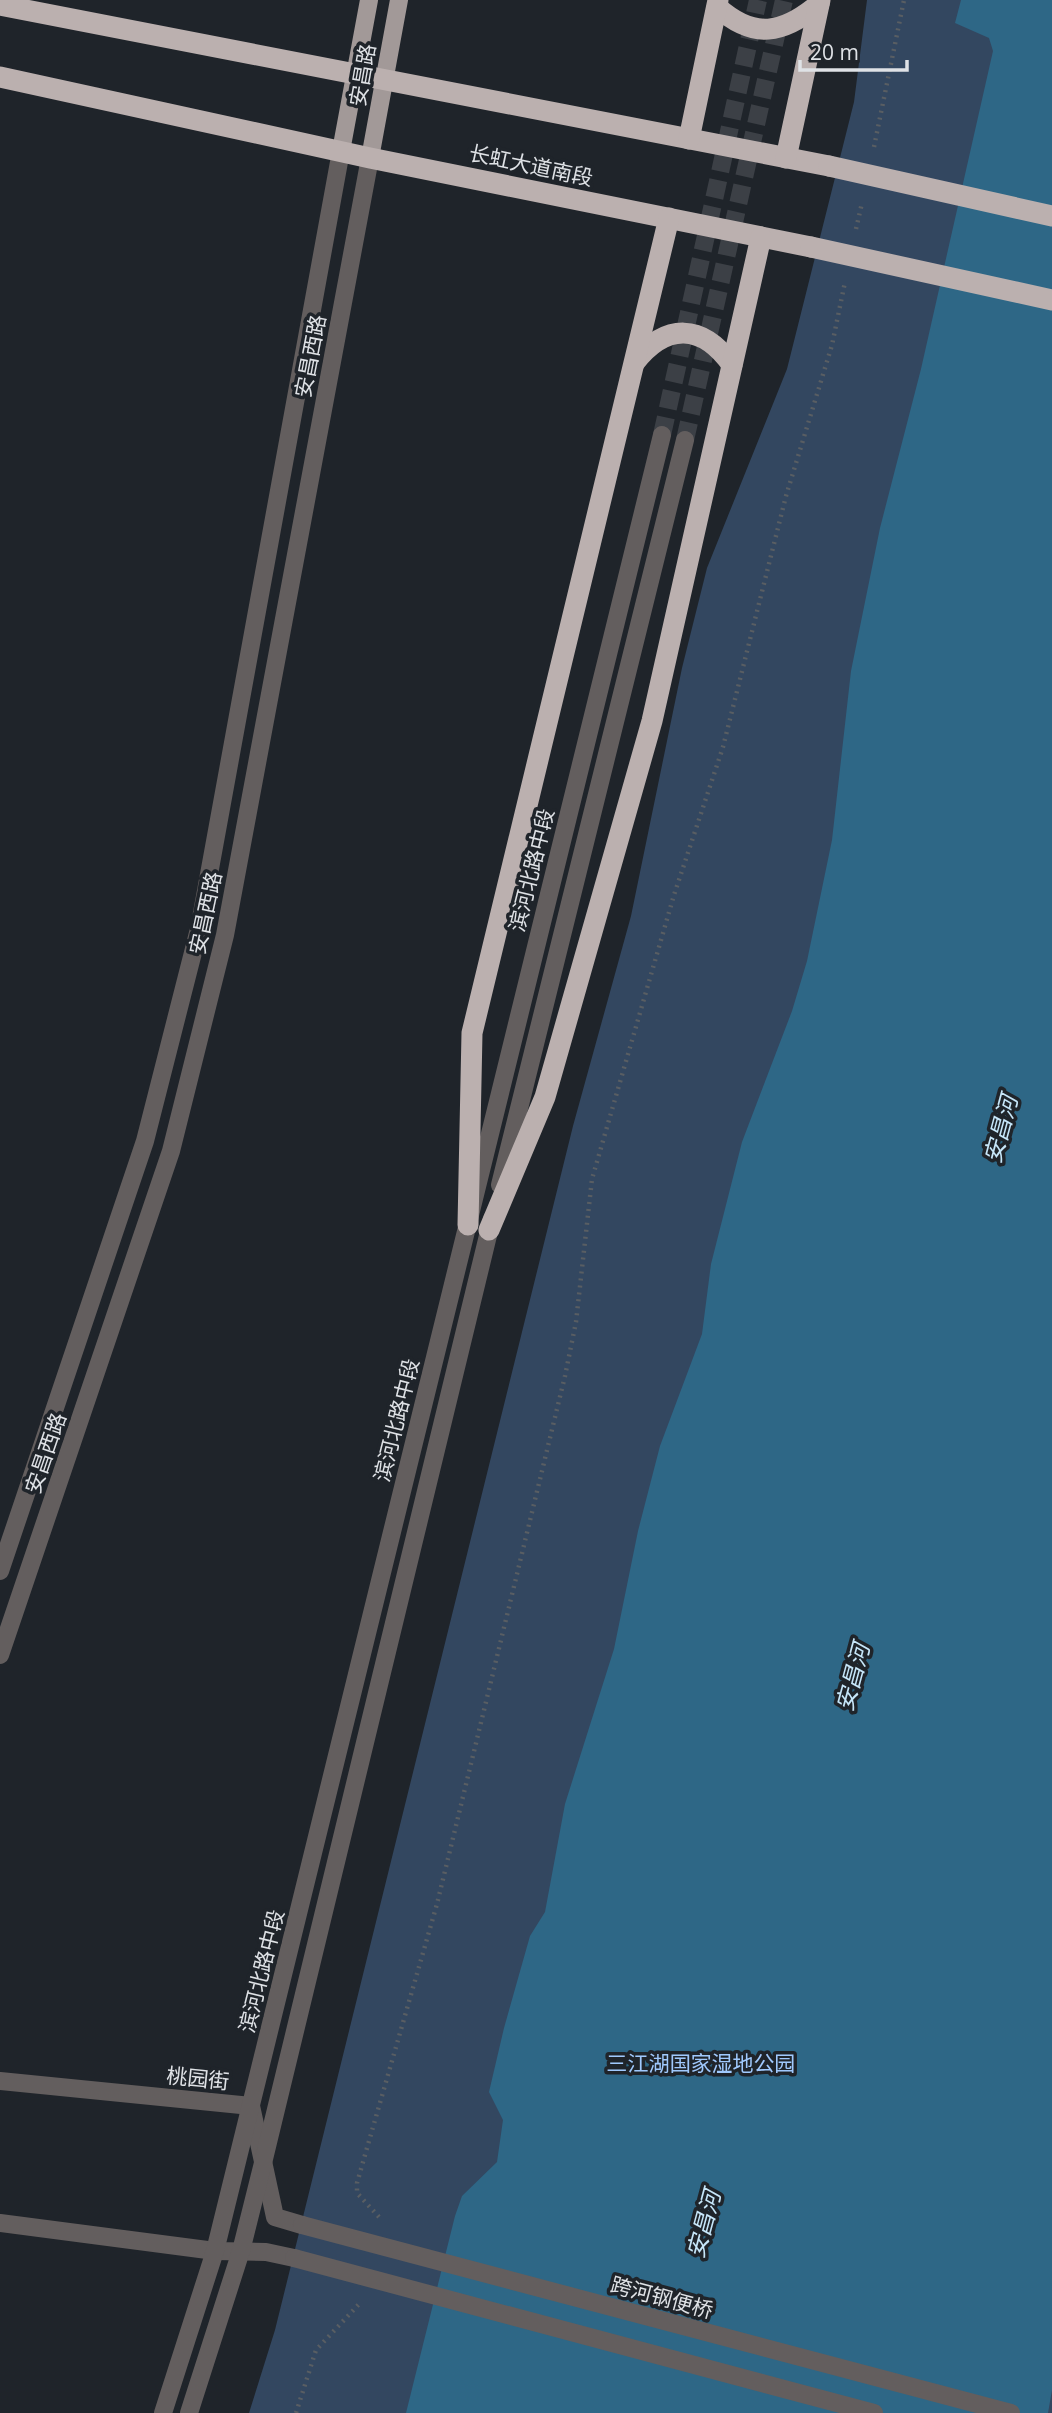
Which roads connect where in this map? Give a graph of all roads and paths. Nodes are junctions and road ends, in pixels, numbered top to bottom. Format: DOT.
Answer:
graph roads {
  1 [pos="369,0"];
  2 [pos="398,0"];
  3 [pos="904,0"];
  4 [pos="819,2"];
  5 [pos="718,4"];
  6 [pos="0,5"];
  7 [pos="356,74"];
  8 [pos="0,76"];
  9 [pos="385,80"];
  10 [pos="689,139"];
  11 [pos="341,151"];
  12 [pos="370,158"];
  13 [pos="786,158"];
  14 [pos="871,159"];
  15 [pos="863,199"];
  16 [pos="1052,216"];
  17 [pos="669,218"];
  18 [pos="761,237"];
  19 [pos="854,239"];
  20 [pos="846,279"];
  21 [pos="1052,300"];
  22 [pos="634,364"];
  23 [pos="732,365"];
  24 [pos="662,435"];
  25 [pos="685,440"];
  26 [pos="468,1225"];
  27 [pos="489,1230"];
  28 [pos="0,1571"];
  29 [pos="0,1655"];
  30 [pos="0,2081"];
  31 [pos="251,2106"];
  32 [pos="264,2163"];
  33 [pos="382,2220"];
  34 [pos="0,2223"];
  35 [pos="302,2225"];
  36 [pos="215,2251"];
  37 [pos="241,2251"];
  38 [pos="362,2301"];
  39 [pos="163,2413"];
  40 [pos="189,2413"];
  41 [pos="296,2413"];
  42 [pos="874,2413"];
  43 [pos="1011,2413"];
  1 -- 7 [label="main road, 安昌路"];
  2 -- 9 [label="main road, 安昌路"];
  3 -- 14 [label="path"];
  4 -- 5 [label="highway"];
  4 -- 13 [label="highway"];
  5 -- 10 [label="highway"];
  6 -- 7 [label="highway"];
  7 -- 9 [label="highway"];
  7 -- 11 [label="main road, 安昌路"];
  8 -- 11 [label="highway, 长虹大道南段"];
  9 -- 10 [label="highway"];
  9 -- 12 [label="main road, 安昌路"];
  10 -- 13 [label="highway"];
  11 -- 12 [label="highway, 长虹大道南段"];
  11 -- 28 [label="street, 安昌西路"];
  12 -- 17 [label="highway, 长虹大道南段"];
  12 -- 29 [label="street, 安昌西路"];
  13 -- 16 [label="highway, bridge"];
  15 -- 19 [label="path"];
  17 -- 18 [label="highway, 长虹大道南段"];
  17 -- 22 [label="highway"];
  18 -- 21 [label="highway, 长虹大道南段, bridge"];
  18 -- 23 [label="highway"];
  20 -- 33 [label="path"];
  22 -- 23 [label="highway"];
  22 -- 26 [label="highway"];
  23 -- 27 [label="highway"];
  24 -- 26 [label="street, 滨河北路中段"];
  25 -- 27 [label="street"];
  26 -- 31 [label="street, 滨河北路中段"];
  27 -- 32 [label="street"];
  30 -- 31 [label="street, 桃园街"];
  31 -- 32 [label="street, 桃园街"];
  31 -- 36 [label="street, 滨河北路中段"];
  32 -- 35 [label="street, 桃园街"];
  32 -- 37 [label="street"];
  34 -- 36 [label="street"];
  35 -- 43 [label="street, 跨河钢便桥, bridge"];
  36 -- 37 [label="street"];
  36 -- 39 [label="street, 滨河北路中段"];
  37 -- 40 [label="street"];
  37 -- 42 [label="street, bridge"];
  38 -- 41 [label="path"];
}
